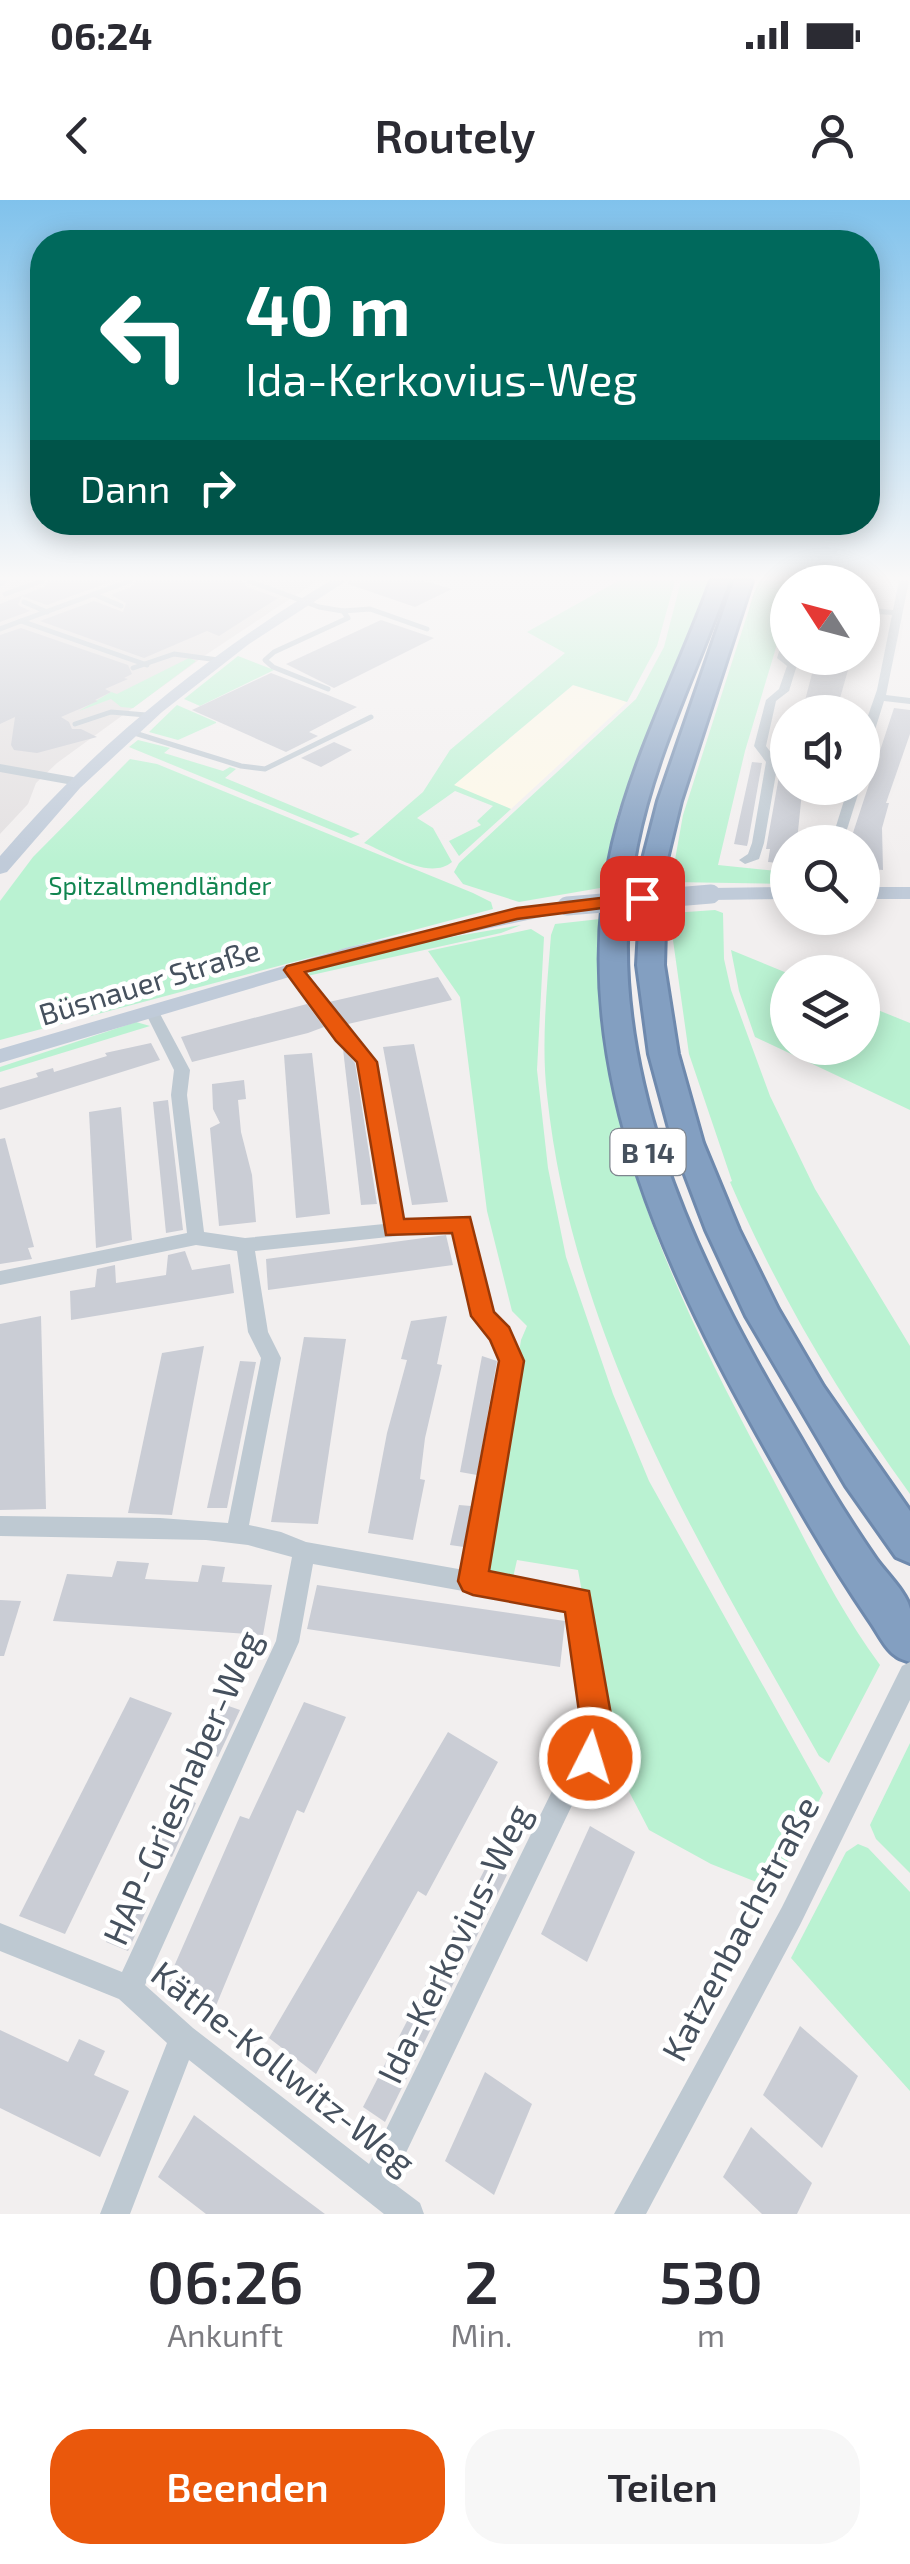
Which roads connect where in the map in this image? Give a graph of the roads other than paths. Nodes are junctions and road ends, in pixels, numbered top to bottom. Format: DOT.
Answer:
graph roads {
  1 [pos="198,675"];
  2 [pos="295,675"];
  3 [pos="685,675"];
  4 [pos="713,675"];
  5 [pos="885,675"];
  6 [pos="328,688"];
  7 [pos="880,697"];
  8 [pos="910,701"];
  9 [pos="770,704"];
  10 [pos="146,715"];
  11 [pos="371,716"];
  12 [pos="75,724"];
  13 [pos="128,731"];
  14 [pos="770,756"];
  15 [pos="0,768"];
  16 [pos="74,782"];
  17 [pos="745,860"];
  18 [pos="0,868"];
  19 [pos="770,893"];
  20 [pos="880,893"];
  21 [pos="910,893"];
  22 [pos="294,970"];
  23 [pos="152,1012"];
  24 [pos="0,1056"];
  25 [pos="394,1229"];
  26 [pos="196,1238"];
  27 [pos="246,1245"];
  28 [pos="0,1278"];
  29 [pos="0,1526"];
  30 [pos="238,1533"];
  31 [pos="910,1544"];
  32 [pos="304,1552"];
  33 [pos="473,1581"];
  34 [pos="910,1641"];
  35 [pos="910,1674"];
  36 [pos="0,1937"];
  37 [pos="129,1989"];
  38 [pos="183,2038"];
  39 [pos="374,2187"];
  40 [pos="115,2214"];
  41 [pos="409,2214"];
  42 [pos="629,2214"];
  1 -- 10 [label="street"];
  2 -- 6 [label="lane"];
  3 -- 34 [label="highway, B 14"];
  4 -- 31 [label="highway, B 14"];
  5 -- 7 [label="street"];
  7 -- 8 [label="street"];
  9 -- 14 [label="street"];
  10 -- 12 [label="lane"];
  10 -- 13 [label="street"];
  11 -- 13 [label="lane"];
  13 -- 16 [label="street"];
  14 -- 17 [label="street"];
  15 -- 16 [label="street"];
  16 -- 18 [label="street"];
  19 -- 22 [label="street, Büsnauer Straße, bridge"];
  20 -- 21 [label="street"];
  22 -- 23 [label="street, Büsnauer Straße"];
  22 -- 25 [label="street"];
  23 -- 24 [label="street, Büsnauer Straße"];
  23 -- 26 [label="street"];
  25 -- 27 [label="street"];
  25 -- 33 [label="street"];
  26 -- 27 [label="street"];
  26 -- 28 [label="street"];
  27 -- 30 [label="street"];
  29 -- 30 [label="street, Ida-Kerkovius-Weg"];
  30 -- 32 [label="street, Ida-Kerkovius-Weg"];
  32 -- 33 [label="street, Ida-Kerkovius-Weg"];
  32 -- 37 [label="street, HAP-Grieshaber-Weg"];
  33 -- 39 [label="street, Ida-Kerkovius-Weg"];
  35 -- 42 [label="street, Katzenbachstraße"];
  36 -- 37 [label="street, Käthe-Kollwitz-Weg"];
  37 -- 38 [label="street, Käthe-Kollwitz-Weg"];
  38 -- 39 [label="street, Käthe-Kollwitz-Weg"];
  38 -- 40 [label="street"];
  39 -- 41 [label="street, Käthe-Kollwitz-Weg"];
}
